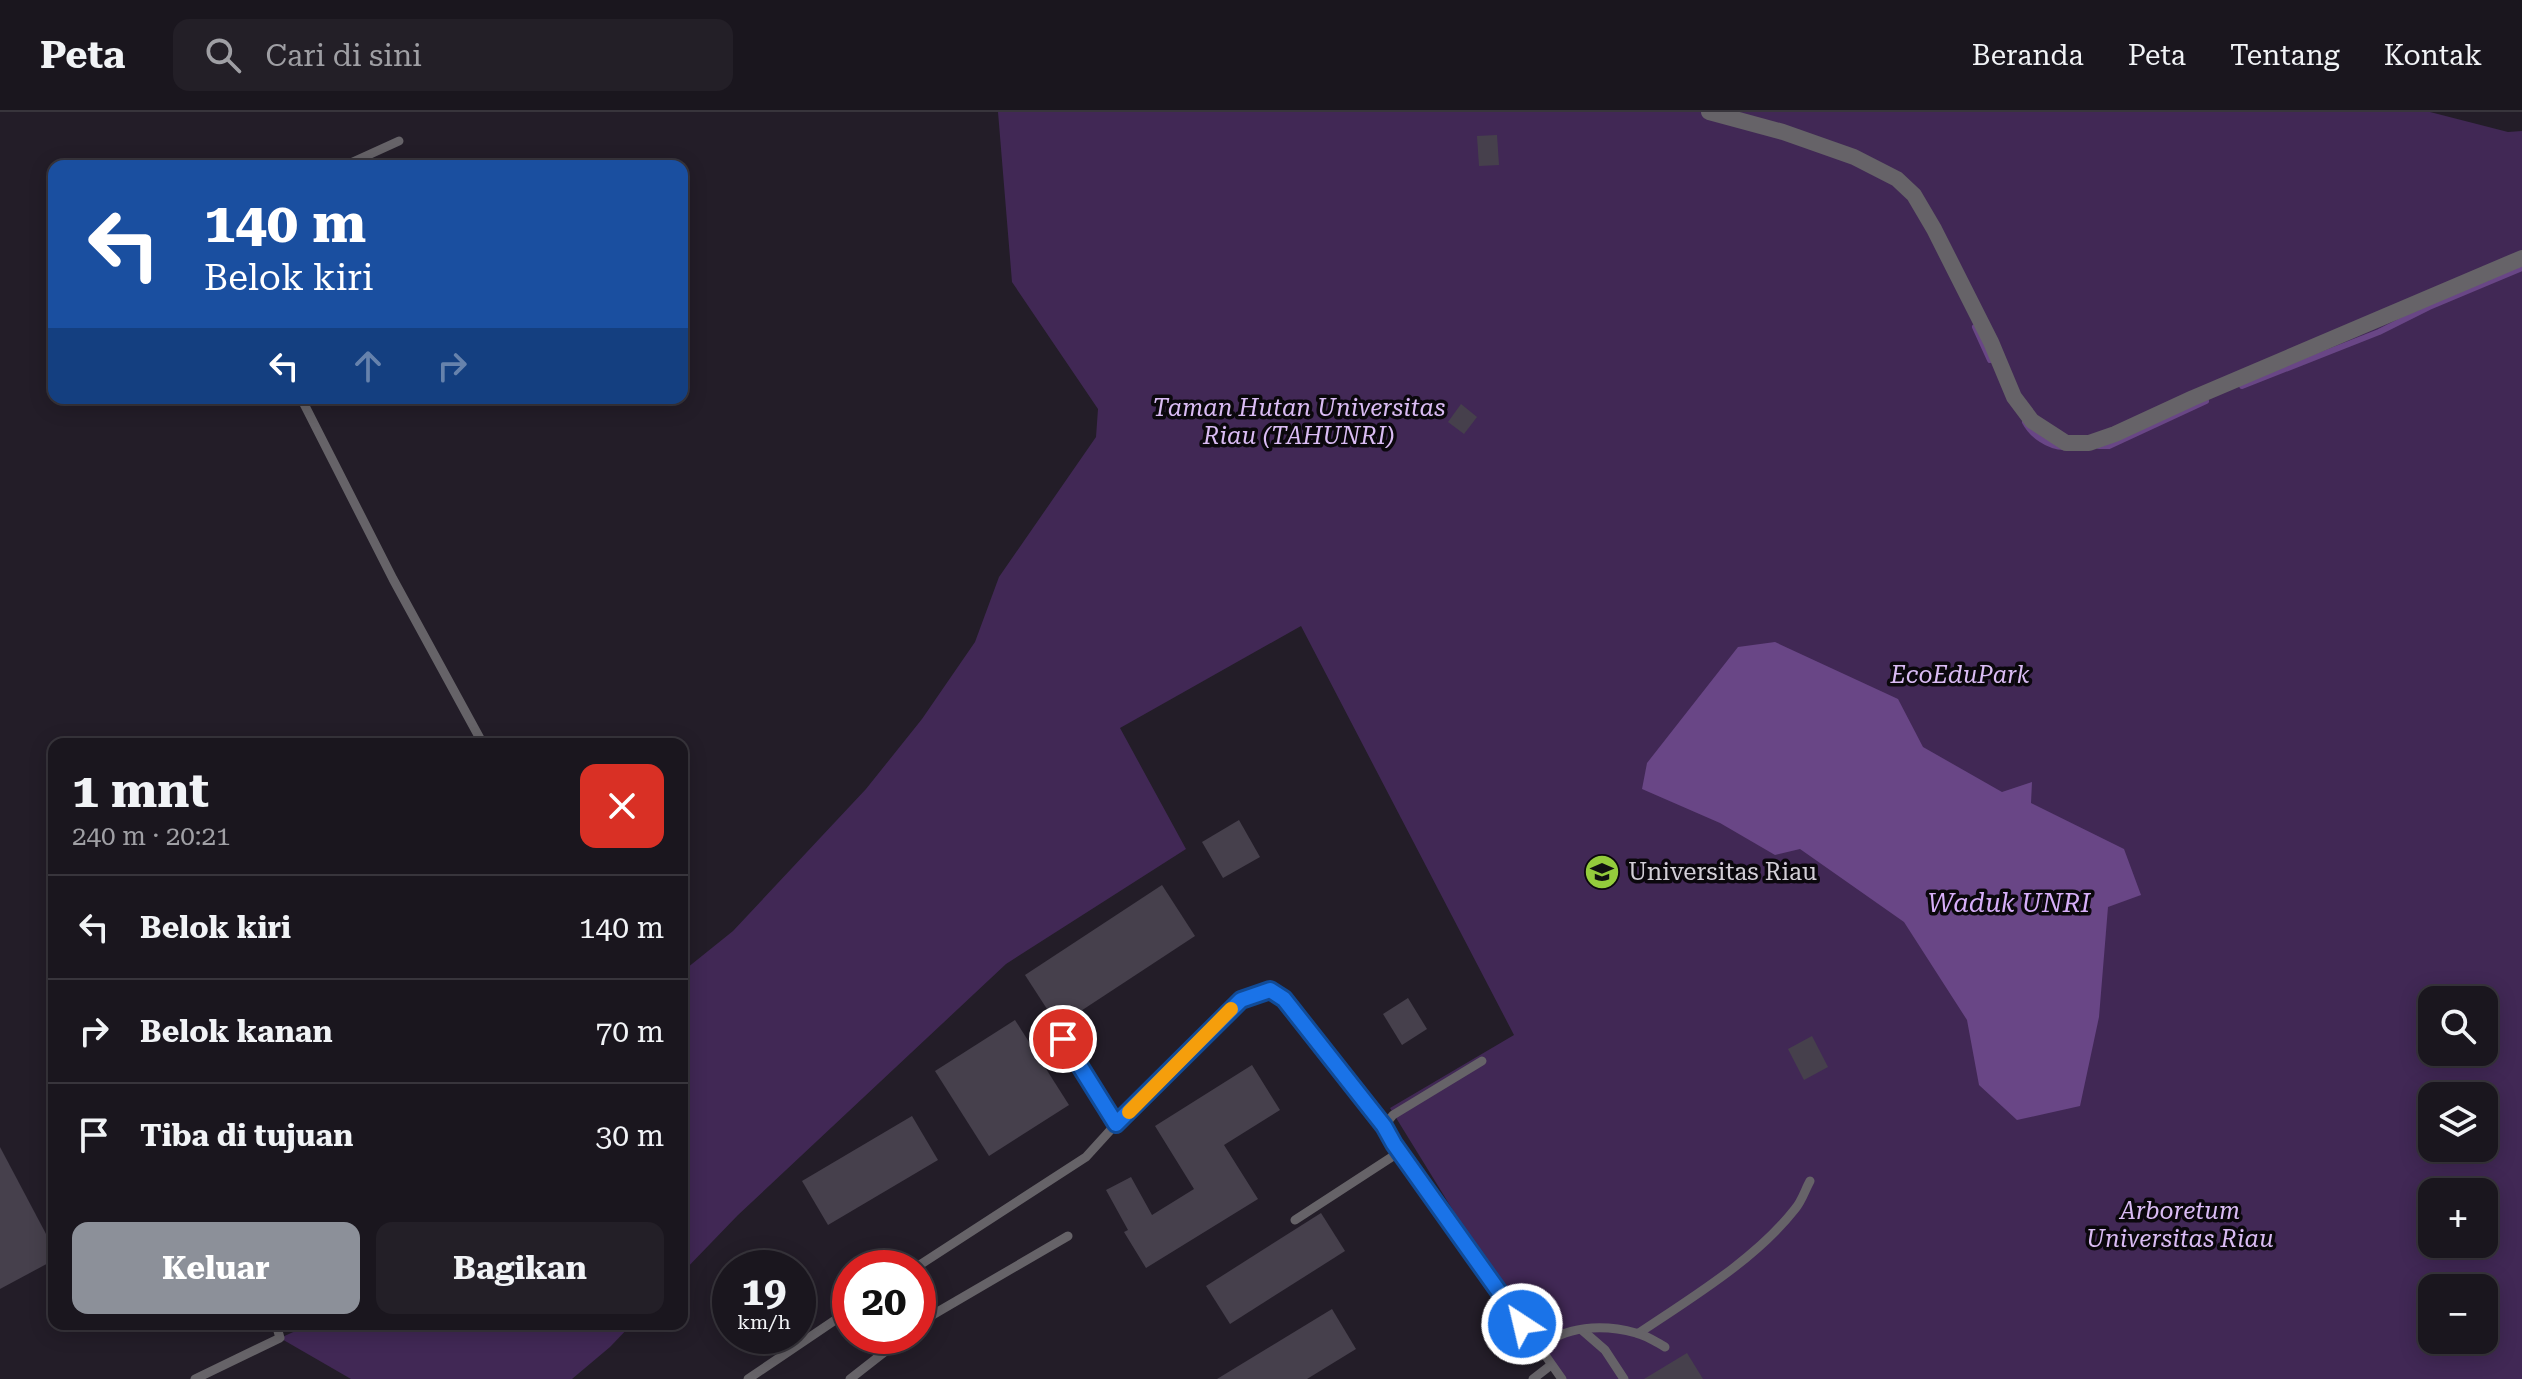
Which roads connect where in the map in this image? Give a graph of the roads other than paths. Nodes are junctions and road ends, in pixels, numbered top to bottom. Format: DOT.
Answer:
graph roads {
  1 [pos="1709,112"];
  2 [pos="399,141"];
  3 [pos="357,160"];
  4 [pos="2522,258"];
  5 [pos="304,404"];
  6 [pos="480,738"];
  7 [pos="1063,1039"];
  8 [pos="1482,1061"];
  9 [pos="1116,1124"];
  10 [pos="1384,1126"];
  11 [pos="1401,1151"];
  12 [pos="1810,1181"];
  13 [pos="1295,1220"];
  14 [pos="1068,1236"];
  15 [pos="936,1254"];
  16 [pos="936,1313"];
  17 [pos="832,1322"];
  18 [pos="278,1330"];
  19 [pos="1582,1330"];
  20 [pos="1639,1333"];
  21 [pos="1665,1347"];
  22 [pos="1539,1349"];
  23 [pos="882,1354"];
  24 [pos="1551,1365"];
  25 [pos="195,1379"];
  26 [pos="748,1379"];
  27 [pos="850,1379"];
  28 [pos="1533,1379"];
  29 [pos="1562,1379"];
  30 [pos="1624,1379"];
  1 -- 4 [label="street"];
  2 -- 3 [label="lane"];
  5 -- 6 [label="lane"];
  7 -- 9 [label="lane"];
  8 -- 10 [label="lane"];
  9 -- 10 [label="lane"];
  9 -- 15 [label="lane"];
  10 -- 11 [label="lane"];
  11 -- 13 [label="lane"];
  11 -- 22 [label="lane"];
  12 -- 20 [label="lane"];
  14 -- 16 [label="lane"];
  17 -- 26 [label="lane"];
  18 -- 25 [label="lane"];
  19 -- 20 [label="lane"];
  19 -- 22 [label="lane"];
  19 -- 30 [label="lane"];
  20 -- 21 [label="lane"];
  22 -- 24 [label="lane"];
  23 -- 27 [label="lane"];
  24 -- 28 [label="lane"];
  24 -- 29 [label="lane"];
}
